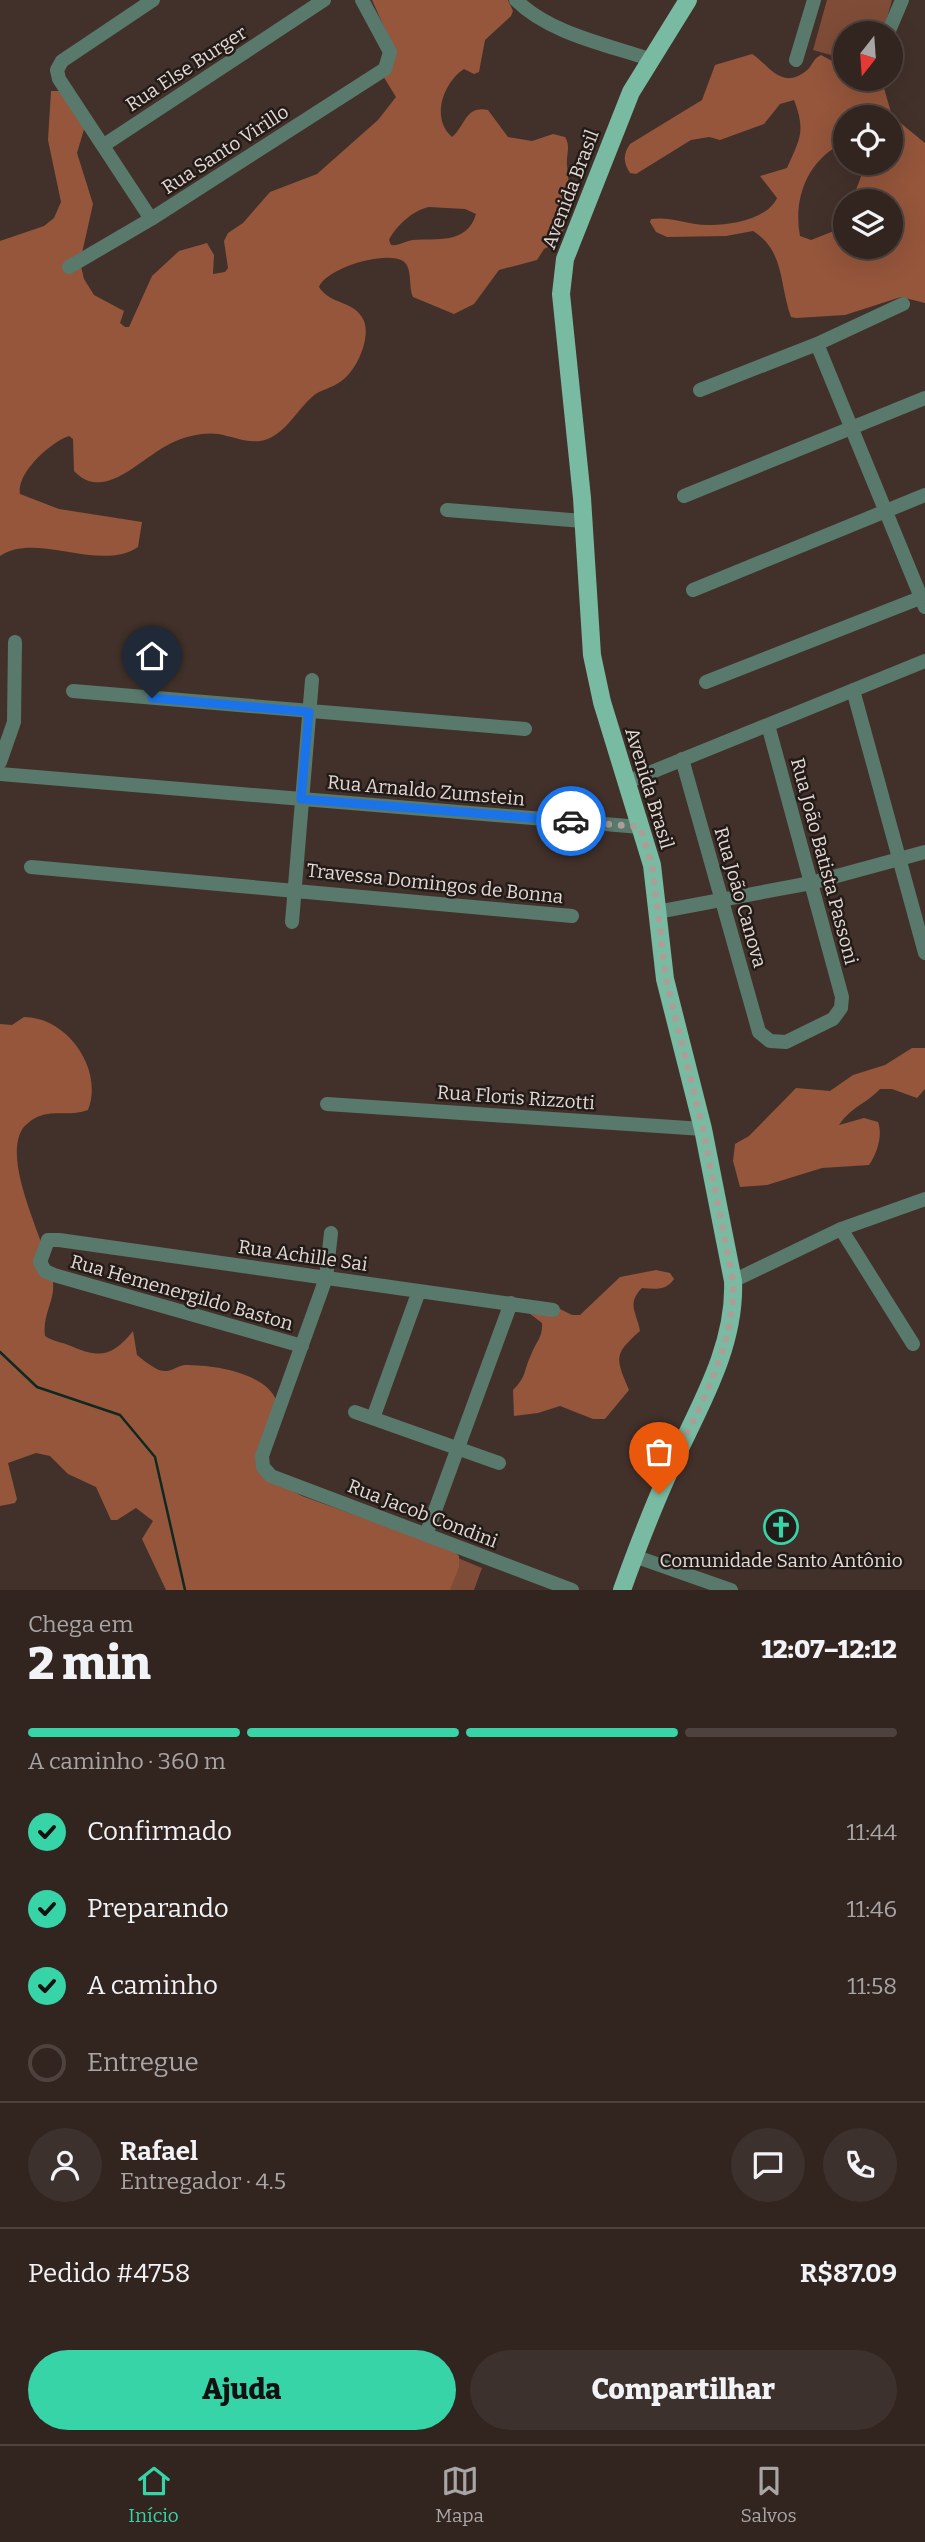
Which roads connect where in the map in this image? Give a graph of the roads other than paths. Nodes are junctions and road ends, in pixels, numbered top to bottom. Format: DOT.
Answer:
graph roads {
  1 [pos="153,0"];
  2 [pos="324,0"];
  3 [pos="362,0"];
  4 [pos="516,0"];
  5 [pos="688,0"];
  6 [pos="814,0"];
  7 [pos="902,0"];
  8 [pos="893,21"];
  9 [pos="649,59"];
  10 [pos="796,61"];
  11 [pos="104,145"];
  12 [pos="151,219"];
  13 [pos="69,267"];
  14 [pos="904,304"];
  15 [pos="817,344"];
  16 [pos="700,390"];
  17 [pos="925,398"];
  18 [pos="851,428"];
  19 [pos="925,495"];
  20 [pos="684,496"];
  21 [pos="447,509"];
  22 [pos="886,512"];
  23 [pos="583,521"];
  24 [pos="693,590"];
  25 [pos="924,600"];
  26 [pos="15,642"];
  27 [pos="925,661"];
  28 [pos="312,680"];
  29 [pos="706,682"];
  30 [pos="853,690"];
  31 [pos="73,691"];
  32 [pos="309,712"];
  33 [pos="768,724"];
  34 [pos="525,729"];
  35 [pos="682,760"];
  36 [pos="0,762"];
  37 [pos="0,774"];
  38 [pos="626,782"];
  39 [pos="301,799"];
  40 [pos="640,827"];
  41 [pos="925,852"];
  42 [pos="899,859"];
  43 [pos="31,867"];
  44 [pos="811,883"];
  45 [pos="294,889"];
  46 [pos="722,900"];
  47 [pos="657,912"];
  48 [pos="572,916"];
  49 [pos="292,922"];
  50 [pos="925,953"];
  51 [pos="770,1041"];
  52 [pos="327,1104"];
  53 [pos="703,1129"];
  54 [pos="925,1199"];
  55 [pos="841,1229"];
  56 [pos="331,1233"];
  57 [pos="48,1240"];
  58 [pos="326,1278"];
  59 [pos="733,1281"];
  60 [pos="419,1291"];
  61 [pos="511,1303"];
  62 [pos="553,1310"];
  63 [pos="913,1344"];
  64 [pos="302,1346"];
  65 [pos="355,1412"];
  66 [pos="373,1418"];
  67 [pos="458,1448"];
  68 [pos="499,1463"];
  69 [pos="426,1535"];
  70 [pos="634,1556"];
  71 [pos="572,1590"];
  72 [pos="622,1590"];
  73 [pos="731,1590"];
  1 -- 11 [label="street"];
  2 -- 11 [label="street, Rua Else Burger"];
  3 -- 12 [label="street, Rua Santo Virillo"];
  4 -- 9 [label="street"];
  5 -- 9 [label="main road, Avenida Brasil"];
  6 -- 10 [label="street"];
  7 -- 8 [label="street"];
  9 -- 23 [label="main road, Avenida Brasil"];
  11 -- 12 [label="street"];
  12 -- 13 [label="street, Rua Santo Virillo"];
  14 -- 15 [label="street"];
  15 -- 16 [label="street"];
  15 -- 18 [label="street"];
  17 -- 18 [label="street"];
  18 -- 20 [label="street"];
  18 -- 22 [label="street"];
  19 -- 22 [label="street"];
  21 -- 23 [label="street"];
  22 -- 24 [label="street"];
  22 -- 25 [label="street"];
  23 -- 38 [label="main road, Avenida Brasil"];
  25 -- 29 [label="street"];
  26 -- 36 [label="street"];
  27 -- 30 [label="street"];
  28 -- 32 [label="street"];
  30 -- 33 [label="street"];
  30 -- 42 [label="street"];
  31 -- 32 [label="street"];
  32 -- 34 [label="street"];
  32 -- 39 [label="street"];
  33 -- 35 [label="street"];
  33 -- 44 [label="street, Rua João Batista Passoni"];
  35 -- 38 [label="street"];
  35 -- 46 [label="street, Rua João Canova"];
  37 -- 39 [label="street, Rua Arnaldo Zumstein"];
  38 -- 40 [label="main road, Avenida Brasil"];
  39 -- 40 [label="street, Rua Arnaldo Zumstein"];
  39 -- 45 [label="street"];
  40 -- 47 [label="main road, Avenida Brasil"];
  41 -- 42 [label="street"];
  42 -- 44 [label="street"];
  42 -- 50 [label="street"];
  43 -- 45 [label="street, Travessa Domingos de Bonna"];
  44 -- 46 [label="street"];
  44 -- 51 [label="street, Rua João Batista Passoni"];
  45 -- 48 [label="street, Travessa Domingos de Bonna"];
  45 -- 49 [label="street"];
  46 -- 47 [label="street"];
  46 -- 51 [label="street, Rua João Canova"];
  47 -- 53 [label="main road, Avenida Brasil"];
  52 -- 53 [label="street, Rua Floris Rizzotti"];
  53 -- 59 [label="main road, Avenida Brasil"];
  54 -- 55 [label="street"];
  55 -- 59 [label="street"];
  55 -- 63 [label="street"];
  56 -- 58 [label="street"];
  57 -- 58 [label="street, Rua Achille Sai"];
  57 -- 64 [label="street, Rua Hemenergildo Baston"];
  58 -- 60 [label="street, Rua Achille Sai"];
  58 -- 64 [label="street"];
  59 -- 70 [label="main road, Avenida Brasil"];
  60 -- 61 [label="street, Rua Achille Sai"];
  60 -- 66 [label="street"];
  61 -- 62 [label="street, Rua Achille Sai"];
  61 -- 67 [label="street"];
  64 -- 69 [label="street, Rua Jacob Condini"];
  65 -- 66 [label="street"];
  66 -- 67 [label="street"];
  67 -- 68 [label="street"];
  67 -- 69 [label="street"];
  69 -- 71 [label="street, Rua Jacob Condini"];
  70 -- 72 [label="main road, Avenida Brasil"];
  70 -- 73 [label="street"];
}
